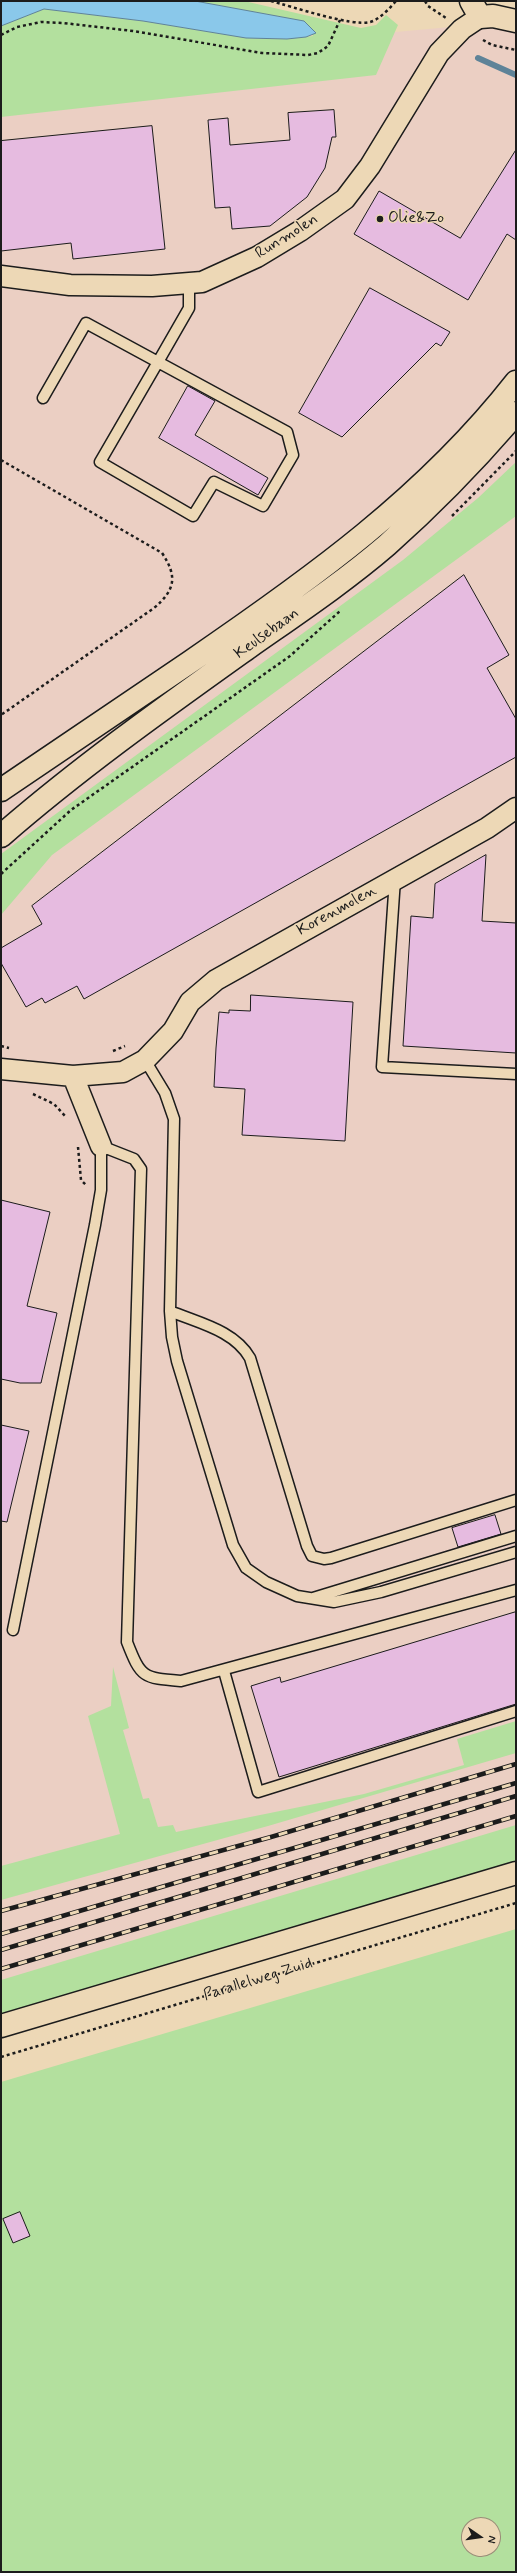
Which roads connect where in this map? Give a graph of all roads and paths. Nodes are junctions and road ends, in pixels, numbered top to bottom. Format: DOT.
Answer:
graph roads {
  1 [pos="271,1"];
  2 [pos="396,1"];
  3 [pos="476,9"];
  4 [pos="340,20"];
  5 [pos="516,21"];
  6 [pos="1,35"];
  7 [pos="1,276"];
  8 [pos="189,283"];
  9 [pos="158,362"];
  10 [pos="516,382"];
  11 [pos="43,398"];
  12 [pos="516,413"];
  13 [pos="516,451"];
  14 [pos="1,460"];
  15 [pos="447,520"];
  16 [pos="341,610"];
  17 [pos="1,715"];
  18 [pos="1,790"];
  19 [pos="516,808"];
  20 [pos="1,836"];
  21 [pos="1,874"];
  22 [pos="395,879"];
  23 [pos="127,1045"];
  24 [pos="1,1046"];
  25 [pos="10,1048"];
  26 [pos="109,1053"];
  27 [pos="145,1060"];
  28 [pos="1,1069"];
  29 [pos="516,1074"];
  30 [pos="73,1076"];
  31 [pos="30,1093"];
  32 [pos="71,1123"];
  33 [pos="78,1145"];
  34 [pos="102,1146"];
  35 [pos="101,1190"];
  36 [pos="170,1311"];
  37 [pos="516,1500"];
  38 [pos="516,1536"];
  39 [pos="516,1552"];
  40 [pos="516,1590"];
  41 [pos="308,1599"];
  42 [pos="13,1630"];
  43 [pos="224,1671"];
  44 [pos="516,1711"];
  45 [pos="516,1873"];
  46 [pos="516,1903"];
  47 [pos="1,2026"];
  48 [pos="1,2057"];
  1 -- 4 [label="path"];
  2 -- 4 [label="path"];
  3 -- 5 [label="main road"];
  3 -- 8 [label="street, Runmolen"];
  4 -- 6 [label="path"];
  7 -- 8 [label="street, Runmolen"];
  8 -- 9 [label="lane"];
  9 -- 9 [label="lane"];
  9 -- 11 [label="lane"];
  10 -- 18 [label="main road, Keulsebaan"];
  12 -- 20 [label="main road, Keulsebaan"];
  13 -- 15 [label="path"];
  14 -- 17 [label="path"];
  16 -- 21 [label="path, Keulsebaan"];
  19 -- 22 [label="street, Korenmolen"];
  22 -- 27 [label="street, Korenmolen"];
  22 -- 29 [label="lane"];
  23 -- 26 [label="path"];
  24 -- 25 [label="path"];
  27 -- 30 [label="street, Korenmolen"];
  27 -- 36 [label="lane"];
  28 -- 30 [label="street, Korenmolen"];
  30 -- 34 [label="street"];
  31 -- 32 [label="path"];
  33 -- 35 [label="path"];
  34 -- 35 [label="lane"];
  34 -- 43 [label="lane"];
  35 -- 42 [label="lane"];
  36 -- 37 [label="lane"];
  36 -- 41 [label="lane"];
  38 -- 41 [label="lane"];
  39 -- 41 [label="lane"];
  40 -- 43 [label="lane"];
  43 -- 44 [label="lane"];
  45 -- 47 [label="main road, Parallelweg Zuid"];
  46 -- 48 [label="path, Parallelweg Zuid"];
}
